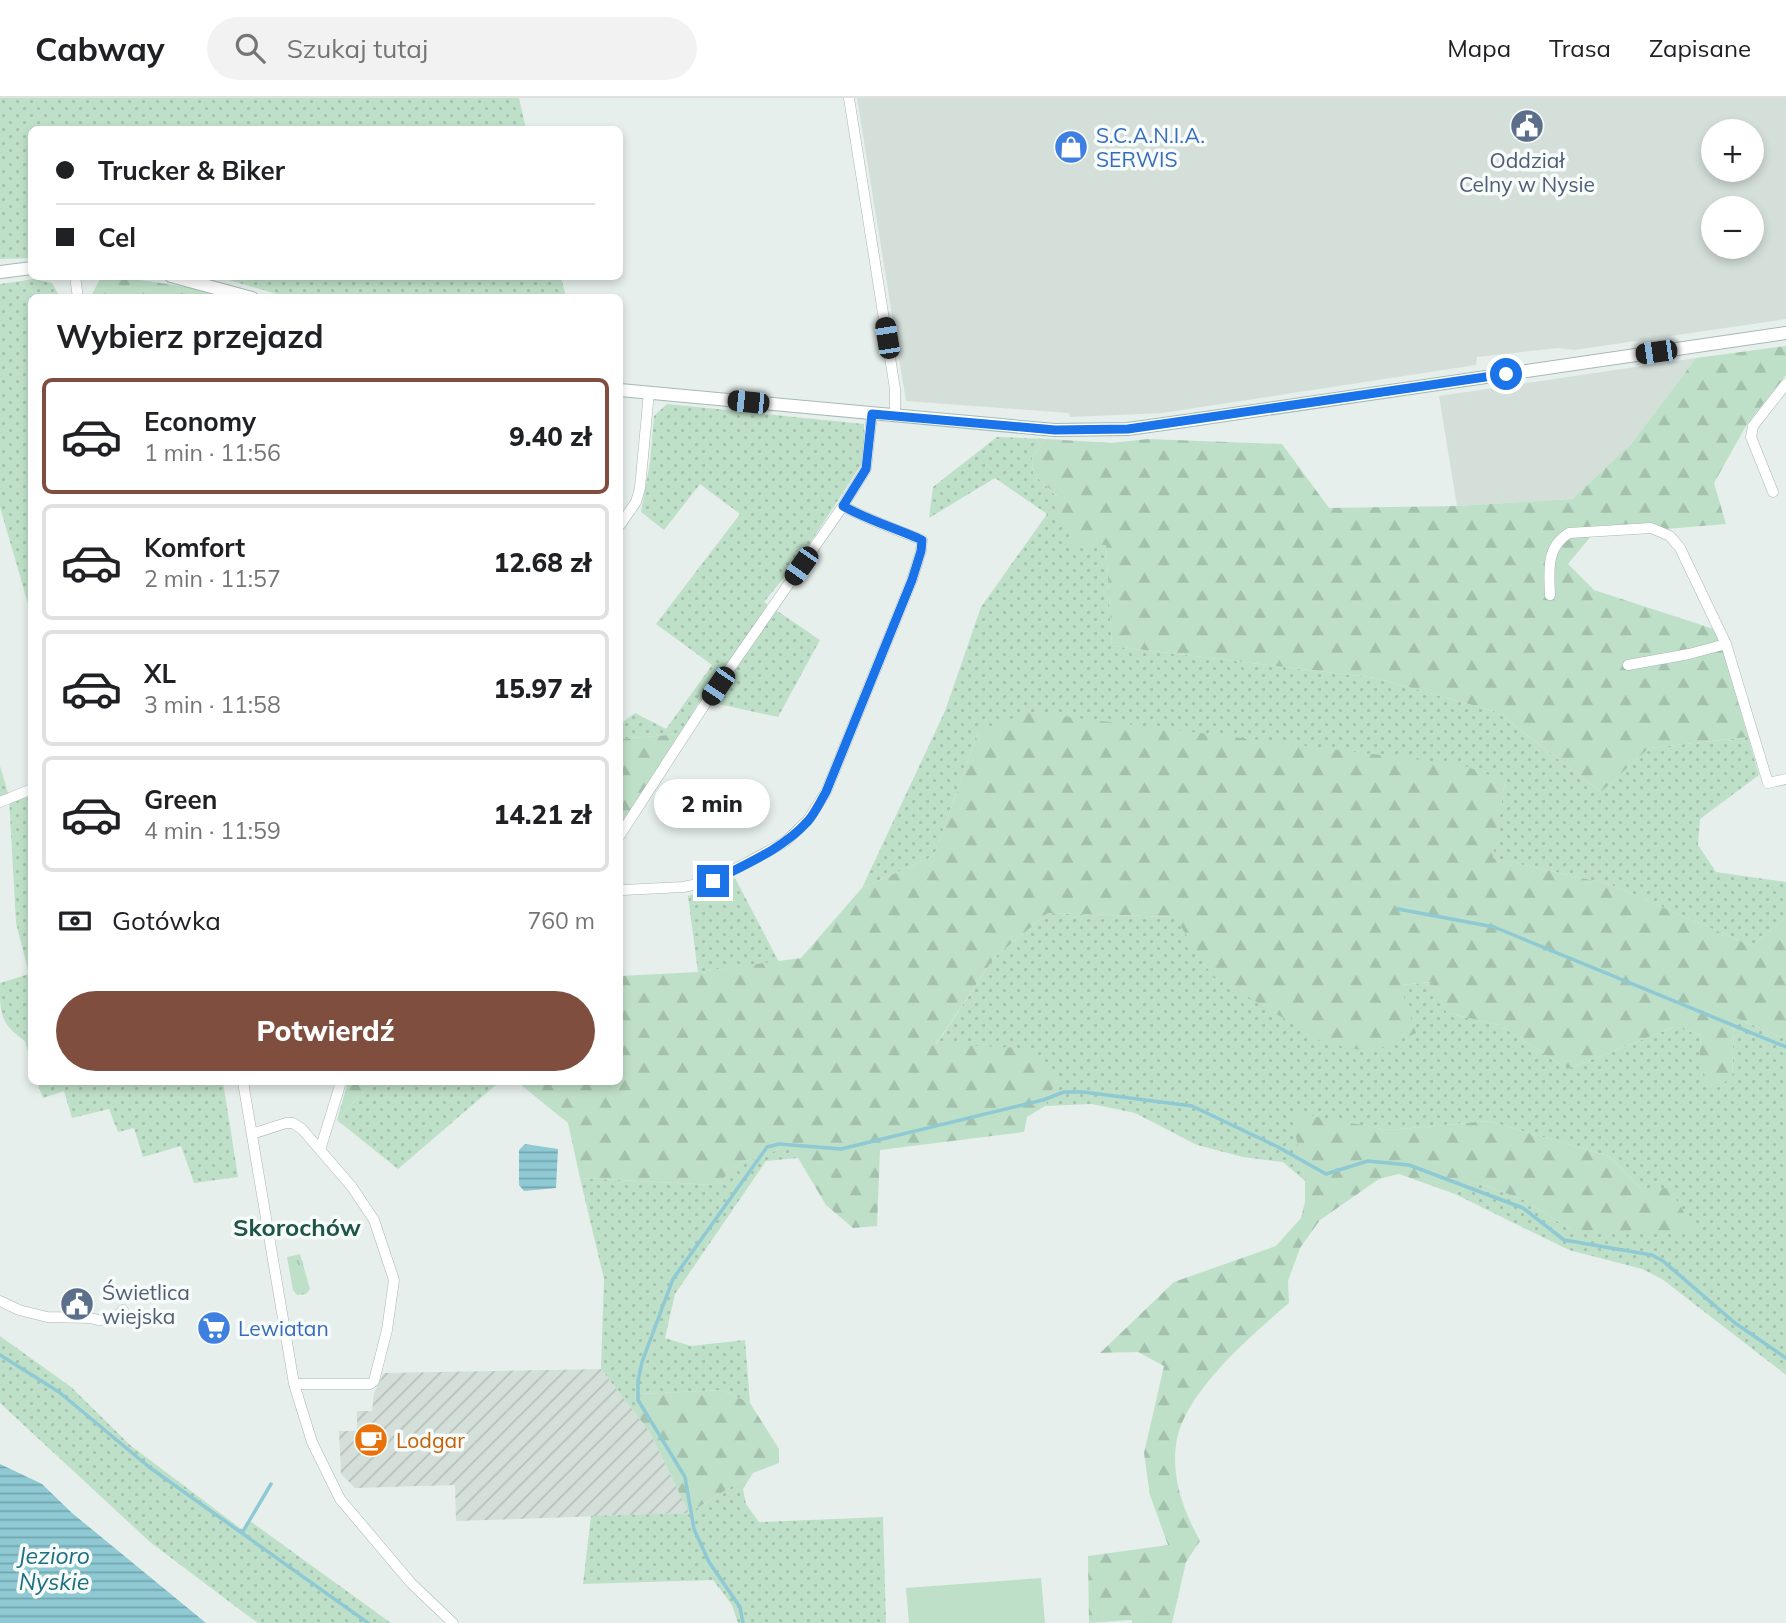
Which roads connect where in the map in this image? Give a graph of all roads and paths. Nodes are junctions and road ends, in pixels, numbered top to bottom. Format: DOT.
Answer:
graph roads {
  1 [pos="849,98"];
  2 [pos="28,268"];
  3 [pos="6,271"];
  4 [pos="186,280"];
  5 [pos="237,294"];
  6 [pos="1786,333"];
  7 [pos="1786,384"];
  8 [pos="623,390"];
  9 [pos="649,392"];
  10 [pos="872,414"];
  11 [pos="895,416"];
  12 [pos="1773,492"];
  13 [pos="843,506"];
  14 [pos="623,521"];
  15 [pos="1550,595"];
  16 [pos="1726,644"];
  17 [pos="1629,665"];
  18 [pos="1786,779"];
  19 [pos="28,791"];
  20 [pos="0,802"];
  21 [pos="623,830"];
  22 [pos="623,890"];
  23 [pos="244,1085"];
  24 [pos="340,1085"];
  25 [pos="252,1134"];
  26 [pos="320,1150"];
  27 [pos="0,1301"];
  28 [pos="123,1310"];
  29 [pos="294,1384"];
  30 [pos="453,1623"];
  1 -- 11 [label="street"];
  2 -- 3 [label="main road"];
  4 -- 5 [label="main road"];
  6 -- 11 [label="main road"];
  7 -- 12 [label="street"];
  8 -- 9 [label="main road"];
  9 -- 10 [label="main road"];
  9 -- 14 [label="street"];
  10 -- 11 [label="main road"];
  10 -- 13 [label="street"];
  13 -- 21 [label="street"];
  13 -- 22 [label="street"];
  15 -- 16 [label="street"];
  16 -- 17 [label="street"];
  16 -- 18 [label="street"];
  19 -- 20 [label="street"];
  23 -- 25 [label="street"];
  24 -- 26 [label="street"];
  25 -- 26 [label="street"];
  25 -- 29 [label="street"];
  26 -- 29 [label="street"];
  27 -- 28 [label="street"];
  29 -- 30 [label="street"];
}
